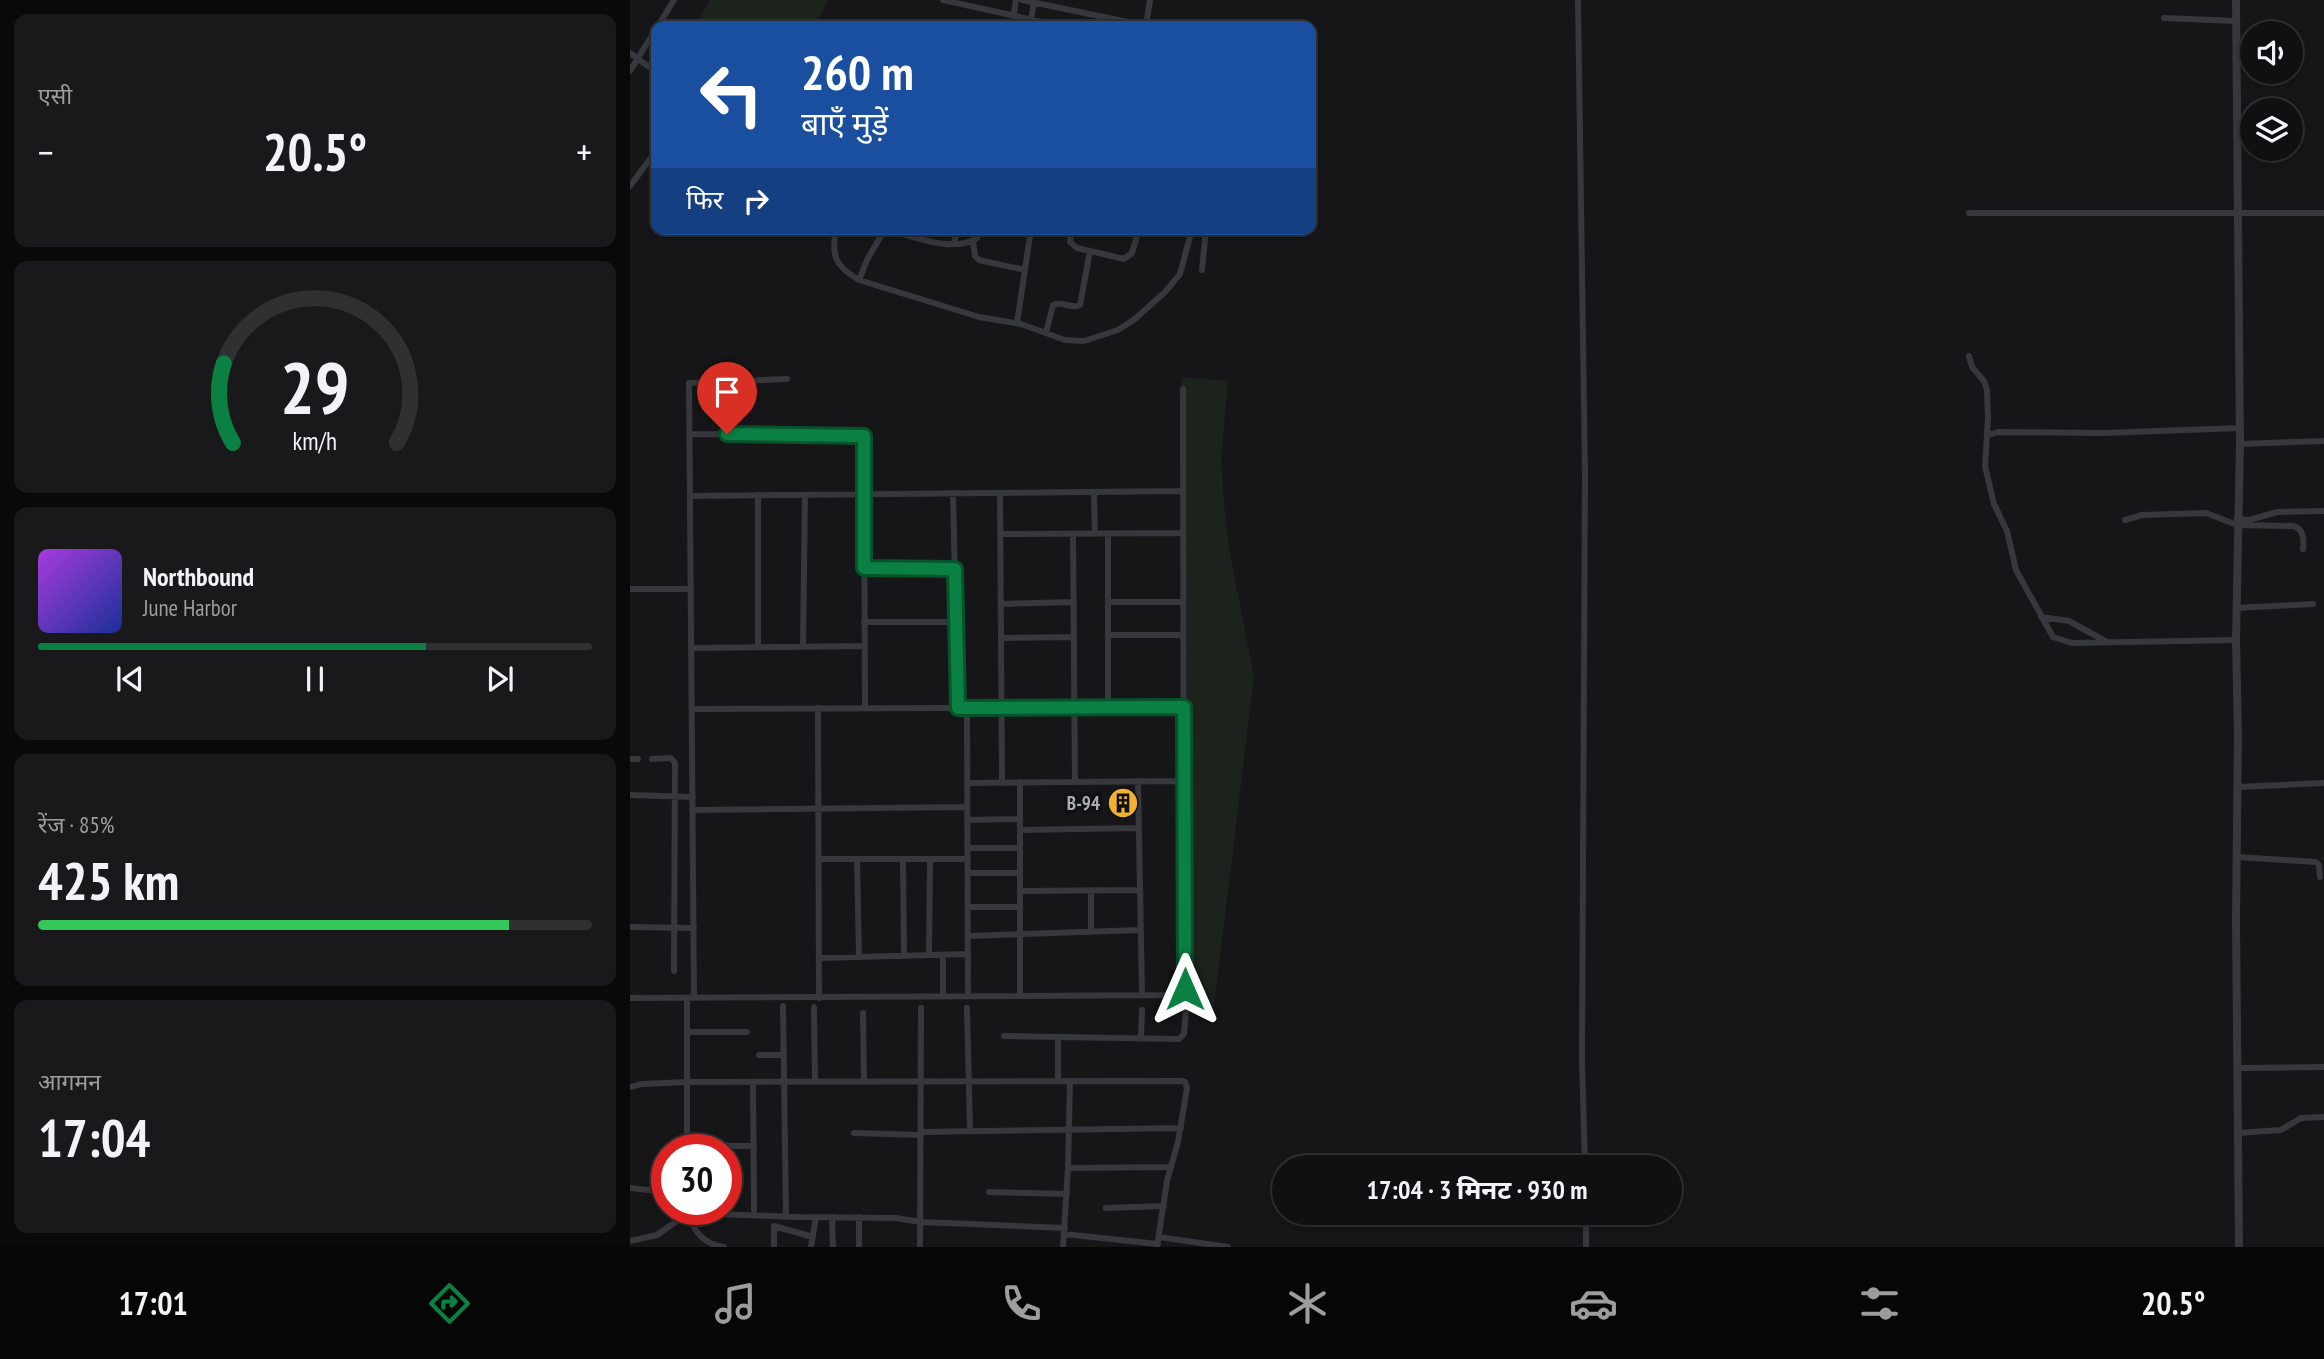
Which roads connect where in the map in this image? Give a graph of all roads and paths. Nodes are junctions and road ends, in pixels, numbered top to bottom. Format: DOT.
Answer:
graph roads {
  1 [pos="674,0"];
  2 [pos="943,0"];
  3 [pos="1016,0"];
  4 [pos="1022,0"];
  5 [pos="1150,0"];
  6 [pos="1578,0"];
  7 [pos="2236,0"];
  8 [pos="1034,2"];
  9 [pos="1014,16"];
  10 [pos="2164,19"];
  11 [pos="661,21"];
  12 [pos="1013,21"];
  13 [pos="1026,21"];
  14 [pos="1031,21"];
  15 [pos="1123,21"];
  16 [pos="1147,21"];
  17 [pos="2236,21"];
  18 [pos="651,37"];
  19 [pos="630,53"];
  20 [pos="638,58"];
  21 [pos="651,68"];
  22 [pos="630,71"];
  23 [pos="651,158"];
  24 [pos="630,186"];
  25 [pos="1969,213"];
  26 [pos="2324,213"];
  27 [pos="2238,215"];
  28 [pos="835,235"];
  29 [pos="882,235"];
  30 [pos="908,235"];
  31 [pos="956,235"];
  32 [pos="978,235"];
  33 [pos="1030,235"];
  34 [pos="1071,235"];
  35 [pos="1137,235"];
  36 [pos="1190,235"];
  37 [pos="1205,235"];
  38 [pos="973,241"];
  39 [pos="954,243"];
  40 [pos="1090,251"];
  41 [pos="1025,270"];
  42 [pos="1202,270"];
  43 [pos="859,280"];
  44 [pos="1017,323"];
  45 [pos="1046,333"];
  46 [pos="1969,356"];
  47 [pos="788,379"];
  48 [pos="1182,389"];
  49 [pos="2239,428"];
  50 [pos="690,434"];
  51 [pos="1988,435"];
  52 [pos="2324,441"];
  53 [pos="2240,444"];
  54 [pos="1183,491"];
  55 [pos="1094,492"];
  56 [pos="953,493"];
  57 [pos="1000,493"];
  58 [pos="864,494"];
  59 [pos="758,495"];
  60 [pos="805,495"];
  61 [pos="690,496"];
  62 [pos="2324,510"];
  63 [pos="2125,520"];
  64 [pos="2237,522"];
  65 [pos="1183,533"];
  66 [pos="1000,534"];
  67 [pos="1073,534"];
  68 [pos="1095,534"];
  69 [pos="1108,534"];
  70 [pos="2303,549"];
  71 [pos="864,568"];
  72 [pos="955,569"];
  73 [pos="630,589"];
  74 [pos="691,589"];
  75 [pos="1074,602"];
  76 [pos="1183,602"];
  77 [pos="1108,603"];
  78 [pos="1001,604"];
  79 [pos="2313,604"];
  80 [pos="2236,608"];
  81 [pos="2041,617"];
  82 [pos="864,622"];
  83 [pos="956,622"];
  84 [pos="1108,635"];
  85 [pos="1183,635"];
  86 [pos="1074,637"];
  87 [pos="1001,638"];
  88 [pos="2236,640"];
  89 [pos="2107,642"];
  90 [pos="803,646"];
  91 [pos="864,646"];
  92 [pos="758,647"];
  93 [pos="691,648"];
  94 [pos="1074,707"];
  95 [pos="1108,707"];
  96 [pos="1184,707"];
  97 [pos="818,708"];
  98 [pos="865,708"];
  99 [pos="958,708"];
  100 [pos="967,708"];
  101 [pos="1002,708"];
  102 [pos="692,709"];
  103 [pos="630,759"];
  104 [pos="638,759"];
  105 [pos="652,759"];
  106 [pos="1138,781"];
  107 [pos="1184,781"];
  108 [pos="967,782"];
  109 [pos="1020,782"];
  110 [pos="1074,782"];
  111 [pos="1002,783"];
  112 [pos="2324,783"];
  113 [pos="2238,787"];
  114 [pos="630,795"];
  115 [pos="674,796"];
  116 [pos="693,797"];
  117 [pos="967,807"];
  118 [pos="819,808"];
  119 [pos="693,810"];
  120 [pos="1020,819"];
  121 [pos="967,820"];
  122 [pos="1139,828"];
  123 [pos="1020,830"];
  124 [pos="967,848"];
  125 [pos="1020,848"];
  126 [pos="2237,857"];
  127 [pos="819,859"];
  128 [pos="857,859"];
  129 [pos="903,859"];
  130 [pos="930,859"];
  131 [pos="968,859"];
  132 [pos="968,873"];
  133 [pos="1020,873"];
  134 [pos="2320,877"];
  135 [pos="1140,890"];
  136 [pos="1020,891"];
  137 [pos="1091,891"];
  138 [pos="968,907"];
  139 [pos="1020,907"];
  140 [pos="630,927"];
  141 [pos="674,928"];
  142 [pos="694,928"];
  143 [pos="1140,930"];
  144 [pos="1091,931"];
  145 [pos="1020,932"];
  146 [pos="968,936"];
  147 [pos="968,954"];
  148 [pos="929,955"];
  149 [pos="943,955"];
  150 [pos="904,956"];
  151 [pos="859,957"];
  152 [pos="819,958"];
  153 [pos="674,971"];
  154 [pos="1142,995"];
  155 [pos="943,996"];
  156 [pos="968,996"];
  157 [pos="1020,996"];
  158 [pos="630,998"];
  159 [pos="690,998"];
  160 [pos="819,998"];
  161 [pos="783,1006"];
  162 [pos="814,1007"];
  163 [pos="967,1007"];
  164 [pos="922,1008"];
  165 [pos="1142,1010"];
  166 [pos="1186,1010"];
  167 [pos="863,1013"];
  168 [pos="687,1032"];
  169 [pos="747,1032"];
  170 [pos="1004,1036"];
  171 [pos="1058,1037"];
  172 [pos="1141,1038"];
  173 [pos="759,1055"];
  174 [pos="784,1055"];
  175 [pos="2324,1067"];
  176 [pos="2237,1068"];
  177 [pos="969,1081"];
  178 [pos="1058,1081"];
  179 [pos="1070,1081"];
  180 [pos="687,1082"];
  181 [pos="753,1082"];
  182 [pos="784,1082"];
  183 [pos="816,1082"];
  184 [pos="863,1082"];
  185 [pos="922,1082"];
  186 [pos="630,1087"];
  187 [pos="2324,1117"];
  188 [pos="1181,1128"];
  189 [pos="1070,1129"];
  190 [pos="970,1131"];
  191 [pos="854,1133"];
  192 [pos="921,1133"];
  193 [pos="2237,1133"];
  194 [pos="687,1134"];
  195 [pos="742,1146"];
  196 [pos="754,1146"];
  197 [pos="1585,1155"];
  198 [pos="1170,1167"];
  199 [pos="1068,1168"];
  200 [pos="630,1188"];
  201 [pos="651,1190"];
  202 [pos="989,1192"];
  203 [pos="1067,1194"];
  204 [pos="1164,1206"];
  205 [pos="1106,1208"];
  206 [pos="754,1210"];
  207 [pos="742,1214"];
  208 [pos="786,1217"];
  209 [pos="816,1217"];
  210 [pos="832,1217"];
  211 [pos="859,1217"];
  212 [pos="919,1222"];
  213 [pos="670,1225"];
  214 [pos="693,1225"];
  215 [pos="1586,1225"];
  216 [pos="1065,1231"];
  217 [pos="813,1237"];
  218 [pos="630,1241"];
  219 [pos="1158,1243"];
  220 [pos="724,1247"];
  221 [pos="774,1247"];
  222 [pos="811,1247"];
  223 [pos="832,1247"];
  224 [pos="859,1247"];
  225 [pos="920,1247"];
  226 [pos="1063,1247"];
  227 [pos="1228,1247"];
  228 [pos="1586,1247"];
  229 [pos="2239,1247"];
  1 -- 11 [label="street"];
  2 -- 9 [label="street"];
  3 -- 9 [label="street"];
  4 -- 8 [label="street"];
  5 -- 16 [label="street"];
  6 -- 197 [label="street"];
  7 -- 17 [label="street"];
  8 -- 14 [label="street"];
  8 -- 15 [label="street"];
  9 -- 12 [label="street"];
  9 -- 13 [label="street"];
  10 -- 17 [label="street"];
  17 -- 27 [label="street"];
  18 -- 20 [label="street"];
  19 -- 20 [label="street"];
  20 -- 21 [label="street"];
  20 -- 22 [label="street"];
  23 -- 24 [label="street"];
  25 -- 27 [label="street"];
  26 -- 27 [label="street"];
  27 -- 49 [label="street"];
  28 -- 43 [label="street"];
  29 -- 43 [label="street"];
  30 -- 39 [label="street"];
  31 -- 39 [label="street"];
  32 -- 38 [label="street"];
  33 -- 41 [label="street"];
  34 -- 40 [label="street"];
  35 -- 40 [label="street"];
  36 -- 45 [label="street"];
  37 -- 42 [label="street"];
  38 -- 39 [label="street"];
  38 -- 41 [label="street"];
  40 -- 45 [label="street"];
  41 -- 44 [label="street"];
  43 -- 44 [label="street"];
  44 -- 45 [label="street"];
  46 -- 51 [label="street"];
  47 -- 50 [label="street"];
  48 -- 54 [label="street"];
  49 -- 51 [label="street"];
  49 -- 53 [label="street"];
  50 -- 58 [label="street"];
  50 -- 61 [label="street"];
  51 -- 81 [label="street"];
  52 -- 53 [label="street"];
  53 -- 64 [label="street"];
  54 -- 55 [label="street"];
  54 -- 65 [label="street"];
  55 -- 57 [label="street"];
  55 -- 68 [label="street"];
  56 -- 57 [label="street"];
  56 -- 58 [label="street"];
  56 -- 72 [label="street"];
  57 -- 66 [label="street"];
  58 -- 60 [label="street"];
  58 -- 71 [label="street"];
  59 -- 60 [label="street"];
  59 -- 61 [label="street"];
  59 -- 92 [label="street"];
  60 -- 90 [label="street"];
  61 -- 74 [label="street"];
  62 -- 64 [label="street"];
  63 -- 64 [label="street"];
  64 -- 70 [label="street"];
  64 -- 80 [label="street"];
  65 -- 69 [label="street"];
  65 -- 76 [label="street"];
  66 -- 67 [label="street"];
  66 -- 78 [label="street"];
  67 -- 68 [label="street"];
  67 -- 75 [label="street"];
  68 -- 69 [label="street"];
  69 -- 77 [label="street"];
  71 -- 72 [label="street"];
  71 -- 82 [label="street"];
  72 -- 83 [label="street"];
  73 -- 74 [label="street"];
  74 -- 93 [label="street"];
  75 -- 78 [label="street"];
  75 -- 86 [label="street"];
  76 -- 77 [label="street"];
  76 -- 85 [label="street"];
  77 -- 84 [label="street"];
  78 -- 87 [label="street"];
  79 -- 80 [label="street"];
  80 -- 88 [label="street"];
  81 -- 89 [label="street"];
  81 -- 89 [label="street"];
  82 -- 83 [label="street"];
  82 -- 91 [label="street"];
  83 -- 99 [label="street"];
  84 -- 85 [label="street"];
  84 -- 95 [label="street"];
  85 -- 96 [label="street"];
  86 -- 87 [label="street"];
  86 -- 94 [label="street"];
  87 -- 101 [label="street"];
  88 -- 89 [label="street"];
  88 -- 113 [label="street"];
  90 -- 91 [label="street"];
  90 -- 92 [label="street"];
  91 -- 98 [label="street"];
  92 -- 93 [label="street"];
  93 -- 102 [label="street"];
  94 -- 95 [label="street"];
  94 -- 101 [label="street"];
  94 -- 110 [label="street"];
  95 -- 96 [label="street"];
  96 -- 107 [label="street"];
  97 -- 98 [label="street"];
  97 -- 102 [label="street"];
  97 -- 118 [label="street"];
  98 -- 99 [label="street"];
  99 -- 100 [label="street"];
  100 -- 101 [label="street"];
  100 -- 108 [label="street"];
  101 -- 111 [label="street"];
  102 -- 116 [label="street"];
  103 -- 104 [label="street"];
  105 -- 115 [label="street"];
  106 -- 107 [label="street"];
  106 -- 110 [label="street"];
  106 -- 122 [label="street"];
  107 -- 154 [label="street"];
  108 -- 111 [label="street"];
  108 -- 117 [label="street"];
  109 -- 110 [label="street"];
  109 -- 111 [label="street"];
  109 -- 120 [label="street"];
  112 -- 113 [label="street"];
  113 -- 126 [label="street"];
  114 -- 115 [label="street"];
  115 -- 116 [label="street"];
  115 -- 141 [label="street"];
  116 -- 119 [label="street"];
  117 -- 118 [label="street"];
  117 -- 121 [label="street"];
  118 -- 119 [label="street"];
  118 -- 127 [label="street"];
  119 -- 142 [label="street"];
  120 -- 121 [label="street"];
  120 -- 123 [label="street"];
  121 -- 124 [label="street"];
  122 -- 123 [label="street"];
  122 -- 135 [label="street"];
  123 -- 125 [label="street"];
  124 -- 125 [label="street"];
  124 -- 131 [label="street"];
  125 -- 133 [label="street"];
  126 -- 134 [label="street"];
  126 -- 176 [label="street"];
  127 -- 128 [label="street"];
  127 -- 152 [label="street"];
  128 -- 129 [label="street"];
  128 -- 151 [label="street"];
  129 -- 130 [label="street"];
  129 -- 150 [label="street"];
  130 -- 131 [label="street"];
  130 -- 148 [label="street"];
  131 -- 132 [label="street"];
  132 -- 133 [label="street"];
  132 -- 138 [label="street"];
  133 -- 136 [label="street"];
  135 -- 137 [label="street"];
  135 -- 143 [label="street"];
  136 -- 137 [label="street"];
  136 -- 139 [label="street"];
  137 -- 144 [label="street"];
  138 -- 139 [label="street"];
  138 -- 146 [label="street"];
  139 -- 145 [label="street"];
  140 -- 141 [label="street"];
  141 -- 142 [label="street"];
  141 -- 153 [label="street"];
  142 -- 159 [label="street"];
  143 -- 144 [label="street"];
  143 -- 154 [label="street"];
  144 -- 145 [label="street"];
  145 -- 146 [label="street"];
  145 -- 157 [label="street"];
  146 -- 147 [label="street"];
  147 -- 149 [label="street"];
  147 -- 156 [label="street"];
  148 -- 149 [label="street"];
  148 -- 150 [label="street"];
  149 -- 155 [label="street"];
  150 -- 151 [label="street"];
  151 -- 152 [label="street"];
  152 -- 160 [label="street"];
  154 -- 157 [label="street"];
  155 -- 156 [label="street"];
  155 -- 160 [label="street"];
  156 -- 157 [label="street"];
  158 -- 159 [label="street"];
  159 -- 160 [label="street"];
  159 -- 168 [label="street"];
  161 -- 174 [label="street"];
  162 -- 183 [label="street"];
  163 -- 177 [label="street"];
  164 -- 185 [label="street"];
  165 -- 172 [label="street"];
  166 -- 172 [label="street"];
  167 -- 184 [label="street"];
  168 -- 169 [label="street"];
  168 -- 180 [label="street"];
  170 -- 171 [label="street"];
  171 -- 172 [label="street"];
  171 -- 178 [label="street"];
  173 -- 174 [label="street"];
  174 -- 182 [label="street"];
  175 -- 176 [label="street"];
  176 -- 193 [label="street"];
  177 -- 178 [label="street"];
  177 -- 185 [label="street"];
  177 -- 190 [label="street"];
  178 -- 179 [label="street"];
  179 -- 188 [label="street"];
  179 -- 189 [label="street"];
  180 -- 181 [label="street"];
  180 -- 186 [label="street"];
  180 -- 194 [label="street"];
  181 -- 182 [label="street"];
  181 -- 196 [label="street"];
  182 -- 183 [label="street"];
  182 -- 208 [label="street"];
  183 -- 184 [label="street"];
  184 -- 185 [label="street"];
  185 -- 192 [label="street"];
  187 -- 193 [label="street"];
  188 -- 189 [label="street"];
  188 -- 198 [label="street"];
  189 -- 190 [label="street"];
  189 -- 199 [label="street"];
  190 -- 192 [label="street"];
  191 -- 192 [label="street"];
  192 -- 212 [label="street"];
  193 -- 229 [label="street"];
  195 -- 196 [label="street"];
  196 -- 206 [label="street"];
  198 -- 199 [label="street"];
  198 -- 204 [label="street"];
  199 -- 203 [label="street"];
  200 -- 201 [label="street"];
  202 -- 203 [label="street"];
  203 -- 216 [label="street"];
  204 -- 205 [label="street"];
  204 -- 219 [label="street"];
  207 -- 208 [label="street"];
  208 -- 209 [label="street"];
  209 -- 210 [label="street"];
  209 -- 217 [label="street"];
  210 -- 211 [label="street"];
  210 -- 223 [label="street"];
  211 -- 212 [label="street"];
  211 -- 224 [label="street"];
  212 -- 216 [label="street"];
  212 -- 225 [label="street"];
  213 -- 218 [label="street"];
  214 -- 220 [label="street"];
  215 -- 228 [label="street"];
  216 -- 219 [label="street"];
  216 -- 226 [label="street"];
  217 -- 221 [label="street"];
  217 -- 222 [label="street"];
  219 -- 227 [label="street"];
}
